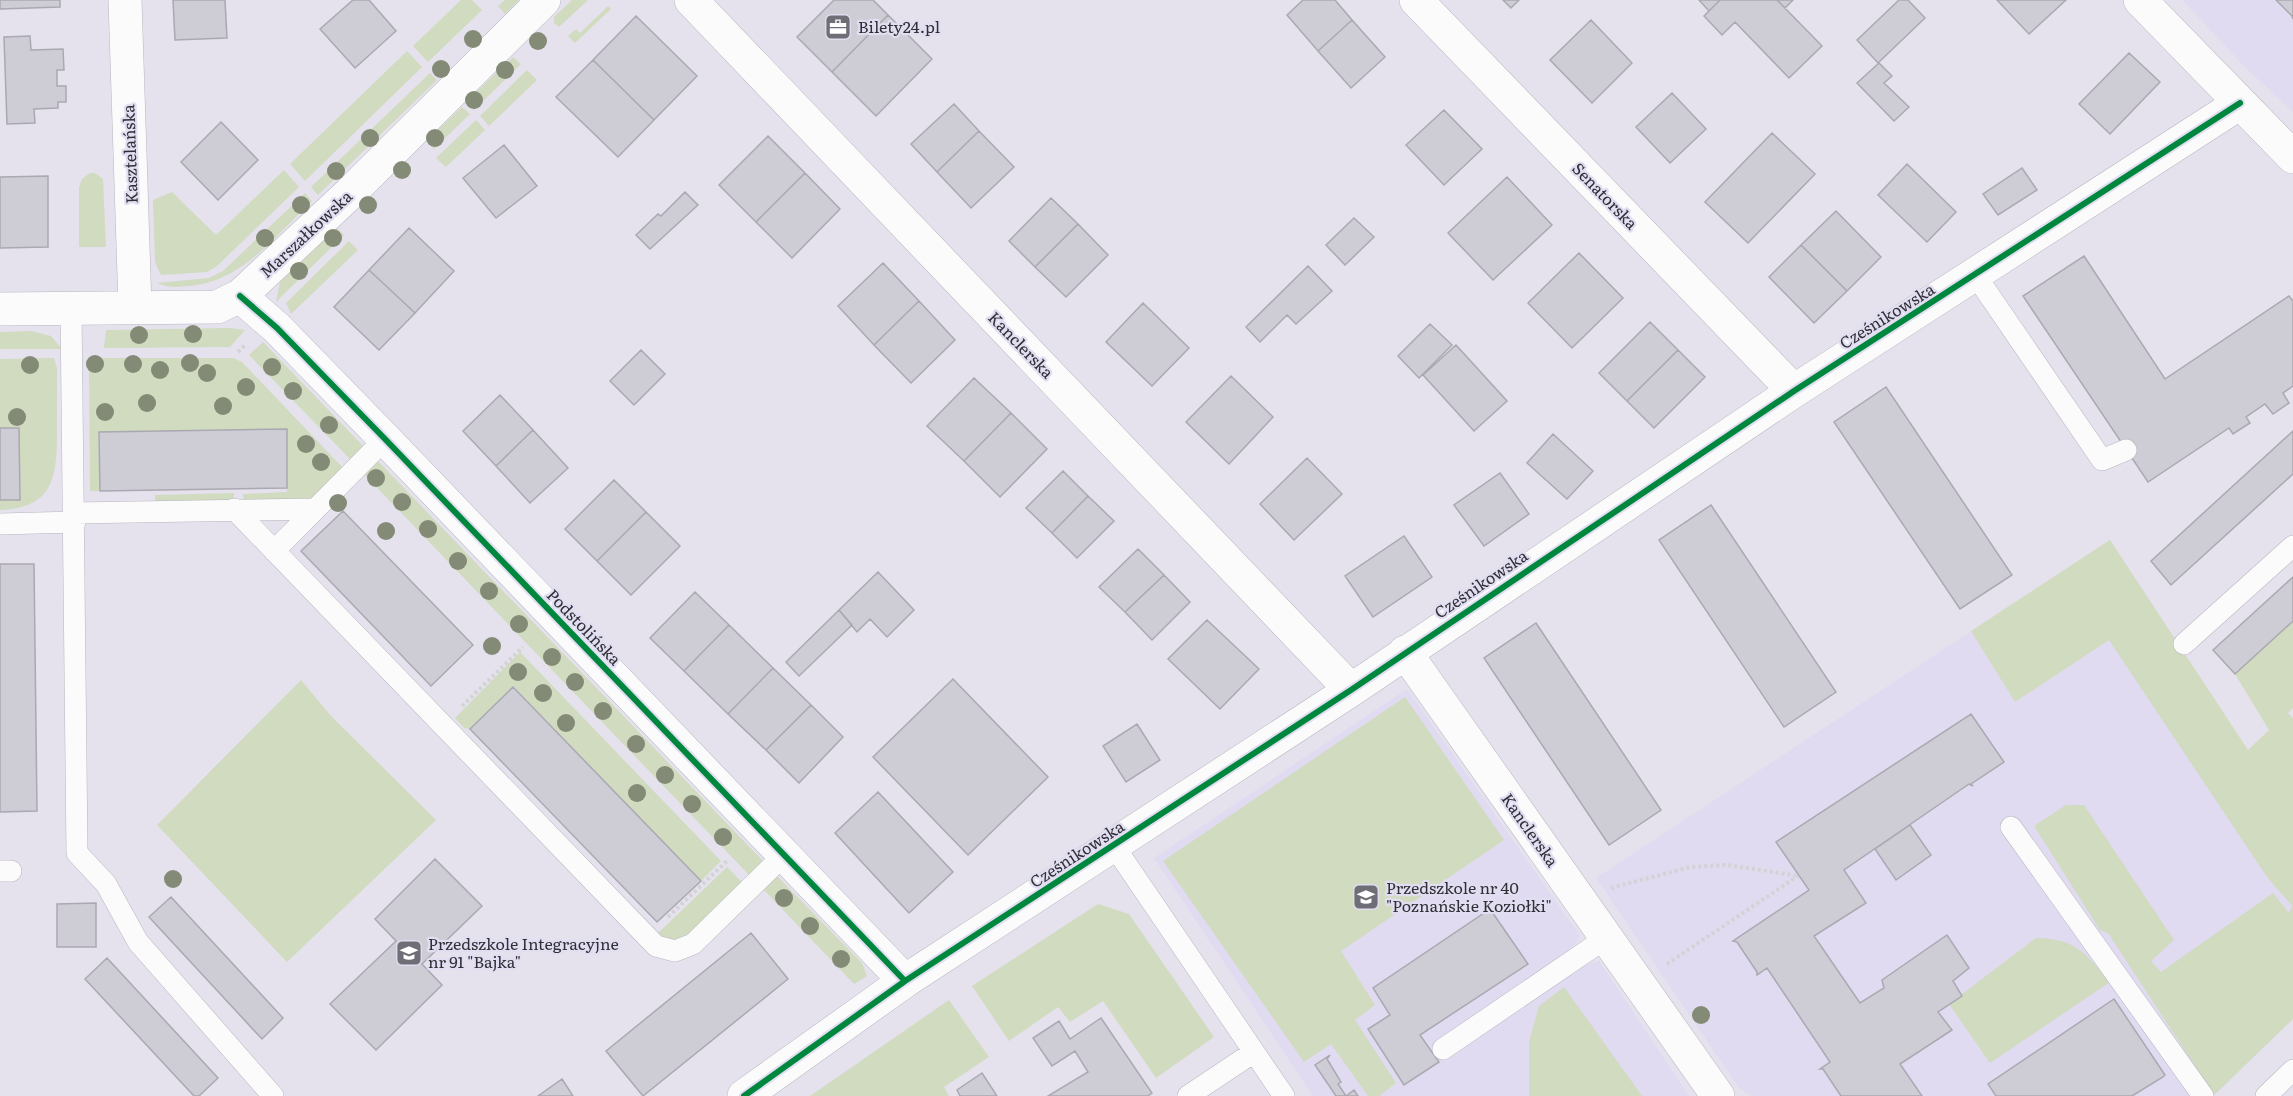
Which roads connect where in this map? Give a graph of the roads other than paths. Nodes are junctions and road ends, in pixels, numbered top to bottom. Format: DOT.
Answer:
graph roads {
  1 [pos="125,0"];
  2 [pos="544,0"];
  3 [pos="691,0"];
  4 [pos="1416,0"];
  5 [pos="2140,0"];
  6 [pos="2240,104"];
  7 [pos="2293,157"];
  8 [pos="1976,276"];
  9 [pos="240,296"];
  10 [pos="135,307"];
  11 [pos="0,309"];
  12 [pos="71,309"];
  13 [pos="1794,391"];
  14 [pos="385,439"];
  15 [pos="2126,450"];
  16 [pos="314,509"];
  17 [pos="234,510"];
  18 [pos="74,517"];
  19 [pos="0,524"];
  20 [pos="2293,546"];
  21 [pos="274,551"];
  22 [pos="2184,644"];
  23 [pos="1405,652"];
  24 [pos="1351,690"];
  25 [pos="2011,827"];
  26 [pos="1114,846"];
  27 [pos="784,855"];
  28 [pos="1606,938"];
  29 [pos="905,981"];
  30 [pos="1443,1049"];
  31 [pos="1254,1052"];
  32 [pos="2293,1070"];
  33 [pos="273,1096"];
  34 [pos="744,1096"];
  35 [pos="1188,1096"];
  36 [pos="1284,1096"];
  37 [pos="1718,1096"];
  38 [pos="2203,1096"];
  39 [pos="2266,1096"];
  1 -- 10 [label="street, Kasztelańska"];
  2 -- 9 [label="street, Marszałkowska"];
  3 -- 24 [label="street, Kanclerska"];
  4 -- 13 [label="street, Senatorska"];
  5 -- 6 [label="street"];
  6 -- 7 [label="street"];
  6 -- 8 [label="street, Cześnikowska"];
  8 -- 13 [label="street, Cześnikowska"];
  8 -- 15 [label="lane"];
  9 -- 10 [label="street, Marszałkowska"];
  9 -- 14 [label="street, Podstolińska"];
  10 -- 12 [label="street, Marszałkowska"];
  11 -- 12 [label="street, Marszałkowska"];
  12 -- 18 [label="lane"];
  13 -- 23 [label="street, Cześnikowska"];
  14 -- 16 [label="lane"];
  14 -- 27 [label="street, Podstolińska"];
  16 -- 17 [label="lane"];
  16 -- 21 [label="lane"];
  17 -- 18 [label="lane"];
  17 -- 21 [label="lane"];
  18 -- 19 [label="lane"];
  18 -- 33 [label="lane"];
  20 -- 22 [label="lane"];
  21 -- 27 [label="lane"];
  23 -- 24 [label="street, Cześnikowska"];
  23 -- 28 [label="street, Kanclerska"];
  24 -- 26 [label="street, Cześnikowska"];
  25 -- 38 [label="lane"];
  26 -- 29 [label="street, Cześnikowska"];
  26 -- 31 [label="lane"];
  27 -- 29 [label="street, Podstolińska"];
  28 -- 30 [label="lane"];
  28 -- 37 [label="street, Kanclerska"];
  29 -- 34 [label="street, Cześnikowska"];
  31 -- 35 [label="lane"];
  31 -- 36 [label="lane"];
  32 -- 39 [label="lane"];
}
